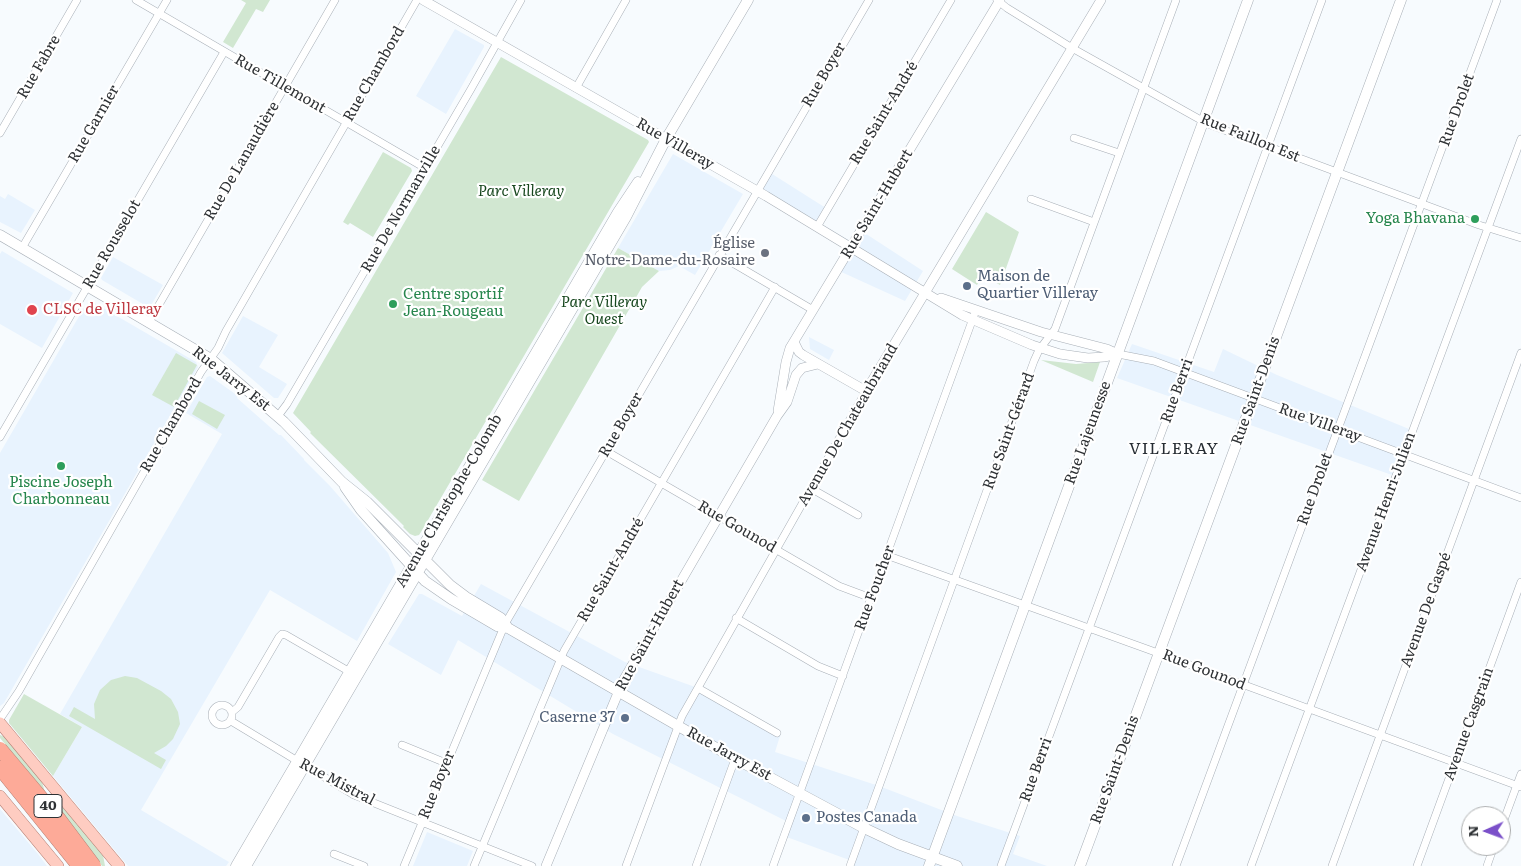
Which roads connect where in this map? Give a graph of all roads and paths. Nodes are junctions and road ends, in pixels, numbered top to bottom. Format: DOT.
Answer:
graph roads {
  1 [pos="77,0"];
  2 [pos="136,0"];
  3 [pos="167,0"];
  4 [pos="335,0"];
  5 [pos="417,0"];
  6 [pos="423,0"];
  7 [pos="521,0"];
  8 [pos="626,0"];
  9 [pos="748,0"];
  10 [pos="869,0"];
  11 [pos="950,0"];
  12 [pos="1100,0"];
  13 [pos="1176,0"];
  14 [pos="1248,0"];
  15 [pos="1322,0"];
  16 [pos="1401,0"];
  17 [pos="1497,0"];
  18 [pos="999,1"];
  19 [pos="159,13"];
  20 [pos="497,42"];
  21 [pos="1072,48"];
  22 [pos="224,52"];
  23 [pos="285,87"];
  24 [pos="576,88"];
  25 [pos="1144,88"];
  26 [pos="347,122"];
  27 [pos="1204,122"];
  28 [pos="0,133"];
  29 [pos="1074,138"];
  30 [pos="666,139"];
  31 [pos="1521,141"];
  32 [pos="1268,146"];
  33 [pos="1119,153"];
  34 [pos="424,168"];
  35 [pos="1337,172"];
  36 [pos="757,191"];
  37 [pos="1031,199"];
  38 [pos="1422,204"];
  39 [pos="1094,222"];
  40 [pos="817,227"];
  41 [pos="1488,228"];
  42 [pos="0,235"];
  43 [pos="1521,238"];
  44 [pos="851,247"];
  45 [pos="22,248"];
  46 [pos="719,255"];
  47 [pos="88,286"];
  48 [pos="774,287"];
  49 [pos="925,292"];
  50 [pos="814,310"];
  51 [pos="976,310"];
  52 [pos="972,319"];
  53 [pos="149,322"];
  54 [pos="1051,335"];
  55 [pos="794,342"];
  56 [pos="1041,348"];
  57 [pos="1118,354"];
  58 [pos="1521,354"];
  59 [pos="211,359"];
  60 [pos="818,364"];
  61 [pos="1184,372"];
  62 [pos="866,391"];
  63 [pos="1253,398"];
  64 [pos="278,416"];
  65 [pos="777,416"];
  66 [pos="1338,429"];
  67 [pos="0,437"];
  68 [pos="606,451"];
  69 [pos="1404,453"];
  70 [pos="1474,480"];
  71 [pos="342,482"];
  72 [pos="662,483"];
  73 [pos="812,488"];
  74 [pos="1521,498"];
  75 [pos="858,515"];
  76 [pos="718,517"];
  77 [pos="777,550"];
  78 [pos="886,555"];
  79 [pos="422,557"];
  80 [pos="414,569"];
  81 [pos="954,579"];
  82 [pos="1521,582"];
  83 [pos="870,598"];
  84 [pos="1025,604"];
  85 [pos="736,618"];
  86 [pos="505,626"];
  87 [pos="1089,628"];
  88 [pos="1159,653"];
  89 [pos="560,658"];
  90 [pos="350,672"];
  91 [pos="843,676"];
  92 [pos="1242,685"];
  93 [pos="698,688"];
  94 [pos="618,692"];
  95 [pos="1310,710"];
  96 [pos="232,712"];
  97 [pos="0,719"];
  98 [pos="231,721"];
  99 [pos="0,723"];
  100 [pos="678,726"];
  101 [pos="778,733"];
  102 [pos="1379,735"];
  103 [pos="402,745"];
  104 [pos="0,748"];
  105 [pos="735,759"];
  106 [pos="301,763"];
  107 [pos="446,763"];
  108 [pos="1455,763"];
  109 [pos="0,768"];
  110 [pos="1521,774"];
  111 [pos="1519,786"];
  112 [pos="800,793"];
  113 [pos="0,796"];
  114 [pos="1510,806"];
  115 [pos="32,816"];
  116 [pos="422,821"];
  117 [pos="23,824"];
  118 [pos="864,828"];
  119 [pos="483,846"];
  120 [pos="334,854"];
  121 [pos="930,861"];
  122 [pos="58,866"];
  123 [pos="79,866"];
  124 [pos="94,866"];
  125 [pos="119,866"];
  126 [pos="236,866"];
  127 [pos="246,866"];
  128 [pos="364,866"];
  129 [pos="404,866"];
  130 [pos="474,866"];
  131 [pos="532,866"];
  132 [pos="546,866"];
  133 [pos="626,866"];
  134 [pos="696,866"];
  135 [pos="773,866"];
  136 [pos="850,866"];
  137 [pos="957,866"];
  138 [pos="1001,866"];
  139 [pos="1080,866"];
  140 [pos="1176,866"];
  141 [pos="1251,866"];
  142 [pos="1332,866"];
  143 [pos="1417,866"];
  1 -- 28 [label="street, Rue Fabre"];
  2 -- 19 [label="street, Rue Tillemont"];
  3 -- 19 [label="street, Rue Garnier"];
  4 -- 23 [label="street, Rue De Lanaudière"];
  5 -- 26 [label="street, Rue Chambord"];
  6 -- 20 [label="street, Rue Villeray"];
  7 -- 20 [label="street, Rue De Normanville"];
  8 -- 24 [label="street"];
  9 -- 30 [label="main road, Avenue Christophe-Colomb"];
  10 -- 36 [label="street, Rue Boyer"];
  11 -- 40 [label="street, Rue Saint-André"];
  12 -- 21 [label="street, Avenue De Chateaubriand"];
  13 -- 25 [label="street, Rue Saint-Gérard"];
  14 -- 27 [label="main road, Rue Lajeunesse"];
  15 -- 32 [label="street, Rue Berri"];
  16 -- 35 [label="main road, Rue Saint-Denis"];
  17 -- 38 [label="street, Rue Drolet"];
  18 -- 21 [label="street, Rue Faillon Est"];
  18 -- 44 [label="street, Rue Saint-Hubert"];
  19 -- 22 [label="street, Rue Tillemont"];
  19 -- 45 [label="street, Rue Garnier"];
  20 -- 24 [label="street, Rue Villeray"];
  20 -- 34 [label="street, Rue De Normanville"];
  21 -- 25 [label="street, Rue Faillon Est"];
  21 -- 49 [label="street, Avenue De Chateaubriand"];
  22 -- 23 [label="street, Rue Tillemont"];
  22 -- 47 [label="street, Rue Rousselot"];
  23 -- 26 [label="street, Rue Tillemont"];
  23 -- 53 [label="street, Rue De Lanaudière"];
  24 -- 30 [label="street, Rue Villeray"];
  25 -- 27 [label="street, Rue Faillon Est"];
  25 -- 33 [label="street, Rue Saint-Gérard"];
  26 -- 34 [label="street, Rue Tillemont"];
  26 -- 59 [label="street, Rue Chambord"];
  27 -- 32 [label="street, Rue Faillon Est"];
  27 -- 57 [label="main road, Rue Lajeunesse"];
  29 -- 33 [label="street"];
  30 -- 36 [label="street, Rue Villeray"];
  30 -- 79 [label="main road, Avenue Christophe-Colomb"];
  31 -- 41 [label="street, Avenue Henri-Julien"];
  32 -- 35 [label="street, Rue Faillon Est"];
  32 -- 61 [label="street, Rue Berri"];
  33 -- 39 [label="street, Rue Saint-Gérard"];
  34 -- 64 [label="street, Rue De Normanville"];
  35 -- 38 [label="street, Rue Faillon Est"];
  35 -- 63 [label="main road, Rue Saint-Denis"];
  36 -- 40 [label="street, Rue Villeray"];
  36 -- 46 [label="street, Rue Boyer"];
  37 -- 39 [label="street"];
  38 -- 41 [label="street, Rue Faillon Est"];
  38 -- 66 [label="street, Rue Drolet"];
  39 -- 54 [label="street, Rue Saint-Gérard"];
  40 -- 44 [label="street, Rue Villeray"];
  41 -- 43 [label="street, Rue Faillon Est"];
  41 -- 69 [label="street, Avenue Henri-Julien"];
  42 -- 45 [label="main road, Rue Jarry Est"];
  44 -- 49 [label="street, Rue Villeray"];
  44 -- 50 [label="street, Rue Saint-Hubert"];
  45 -- 47 [label="main road, Rue Jarry Est"];
  46 -- 48 [label="street"];
  46 -- 68 [label="street, Rue Boyer"];
  47 -- 53 [label="main road, Rue Jarry Est"];
  47 -- 67 [label="street, Rue Rousselot"];
  48 -- 50 [label="street"];
  48 -- 72 [label="street, Rue Saint-André"];
  49 -- 51 [label="street, Rue Villeray"];
  49 -- 52 [label="street, Rue Villeray"];
  49 -- 62 [label="street, Avenue De Chateaubriand"];
  50 -- 55 [label="street, Rue Saint-Hubert"];
  51 -- 52 [label="street, Rue Foucher"];
  51 -- 54 [label="street, Rue Villeray"];
  52 -- 56 [label="street, Rue Villeray"];
  52 -- 78 [label="street, Rue Foucher"];
  53 -- 59 [label="main road, Rue Jarry Est"];
  54 -- 56 [label="street, Rue Saint-Gérard"];
  54 -- 57 [label="street, Rue Villeray"];
  55 -- 60 [label="street"];
  55 -- 65 [label="street, Rue Saint-Hubert"];
  56 -- 57 [label="street, Rue Villeray"];
  56 -- 81 [label="street, Rue Saint-Gérard"];
  57 -- 61 [label="street, Rue Villeray"];
  57 -- 84 [label="main road, Rue Lajeunesse"];
  58 -- 70 [label="street, Avenue De Gaspé"];
  59 -- 64 [label="main road, Rue Jarry Est"];
  59 -- 97 [label="street, Rue Chambord"];
  60 -- 62 [label="street"];
  60 -- 65 [label="street, Rue Saint-Hubert"];
  61 -- 63 [label="street, Rue Villeray"];
  61 -- 87 [label="street, Rue Berri"];
  62 -- 73 [label="street, Avenue De Chateaubriand"];
  63 -- 66 [label="street, Rue Villeray"];
  63 -- 88 [label="main road, Rue Saint-Denis"];
  64 -- 71 [label="main road, Rue Jarry Est"];
  65 -- 76 [label="street, Rue Saint-Hubert"];
  66 -- 69 [label="street, Rue Villeray"];
  66 -- 92 [label="street, Rue Drolet"];
  68 -- 72 [label="street, Rue Gounod"];
  68 -- 86 [label="street, Rue Boyer"];
  69 -- 70 [label="street, Rue Villeray"];
  69 -- 95 [label="street, Avenue Henri-Julien"];
  70 -- 74 [label="street, Rue Villeray"];
  70 -- 102 [label="street, Avenue De Gaspé"];
  71 -- 79 [label="main road, Rue Jarry Est"];
  71 -- 80 [label="main road, Rue Jarry Est"];
  72 -- 76 [label="street, Rue Gounod"];
  72 -- 89 [label="street, Rue Saint-André"];
  73 -- 75 [label="street"];
  73 -- 77 [label="street, Avenue De Chateaubriand"];
  76 -- 77 [label="street, Rue Gounod"];
  76 -- 94 [label="street, Rue Saint-Hubert"];
  77 -- 83 [label="street, Rue Gounod"];
  77 -- 85 [label="street, Avenue De Chateaubriand"];
  78 -- 81 [label="street, Rue Gounod"];
  78 -- 83 [label="street, Rue Foucher"];
  79 -- 80 [label="main road, Avenue Christophe-Colomb"];
  79 -- 86 [label="main road, Rue Jarry Est"];
  80 -- 86 [label="main road, Rue Jarry Est"];
  80 -- 90 [label="main road, Avenue Christophe-Colomb"];
  80 -- 106 [label="main road, Avenue Christophe-Colomb"];
  81 -- 84 [label="street, Rue Gounod"];
  81 -- 118 [label="street, Rue Saint-Gérard"];
  82 -- 108 [label="street, Avenue Casgrain"];
  83 -- 91 [label="street, Rue Foucher"];
  84 -- 87 [label="street, Rue Gounod"];
  84 -- 121 [label="main road, Rue Lajeunesse"];
  85 -- 91 [label="street"];
  85 -- 93 [label="street, Avenue De Chateaubriand"];
  86 -- 89 [label="main road, Rue Jarry Est"];
  86 -- 107 [label="street, Rue Boyer"];
  87 -- 88 [label="street, Rue Gounod"];
  87 -- 138 [label="street, Rue Berri"];
  88 -- 92 [label="street, Rue Gounod"];
  88 -- 139 [label="main road, Rue Saint-Denis"];
  89 -- 94 [label="main road, Rue Jarry Est"];
  89 -- 119 [label="street, Rue Saint-André"];
  90 -- 96 [label="street"];
  90 -- 106 [label="main road, Avenue Christophe-Colomb"];
  91 -- 112 [label="street, Rue Foucher"];
  92 -- 95 [label="street, Rue Gounod"];
  92 -- 140 [label="street, Rue Drolet"];
  93 -- 100 [label="street, Avenue De Chateaubriand"];
  93 -- 101 [label="street"];
  94 -- 100 [label="main road, Rue Jarry Est"];
  94 -- 132 [label="street, Rue Saint-Hubert"];
  95 -- 102 [label="street, Rue Gounod"];
  95 -- 141 [label="street, Avenue Henri-Julien"];
  96 -- 98 [label="street"];
  96 -- 98 [label="street, Rue Mistral"];
  98 -- 106 [label="street, Rue Mistral"];
  99 -- 125 [label="main road"];
  100 -- 105 [label="main road, Rue Jarry Est"];
  100 -- 133 [label="street, Avenue De Chateaubriand"];
  102 -- 108 [label="street, Rue Gounod"];
  102 -- 142 [label="street, Avenue De Gaspé"];
  103 -- 107 [label="street"];
  104 -- 124 [label="highway, 40, bridge"];
  105 -- 112 [label="main road, Rue Jarry Est"];
  105 -- 134 [label="street"];
  106 -- 116 [label="street, Rue Mistral"];
  106 -- 126 [label="main road, Avenue Christophe-Colomb"];
  106 -- 127 [label="main road, Avenue Christophe-Colomb"];
  107 -- 116 [label="street, Rue Boyer"];
  108 -- 111 [label="street, Rue Gounod"];
  108 -- 143 [label="street, Avenue Casgrain"];
  109 -- 123 [label="highway, 40, bridge"];
  110 -- 111 [label="street"];
  111 -- 114 [label="street"];
  112 -- 118 [label="main road, Rue Jarry Est"];
  112 -- 135 [label="street, Rue Foucher"];
  113 -- 117 [label="main road"];
  115 -- 117 [label="main road"];
  116 -- 119 [label="street, Rue Mistral"];
  116 -- 129 [label="street, Rue Boyer"];
  117 -- 122 [label="main road"];
  118 -- 121 [label="main road, Rue Jarry Est"];
  118 -- 136 [label="street, Rue Saint-Gérard"];
  119 -- 130 [label="street, Rue Saint-André"];
  119 -- 131 [label="street, Rue Mistral"];
  120 -- 128 [label="street"];
  121 -- 137 [label="main road, Rue Jarry Est"];
}
